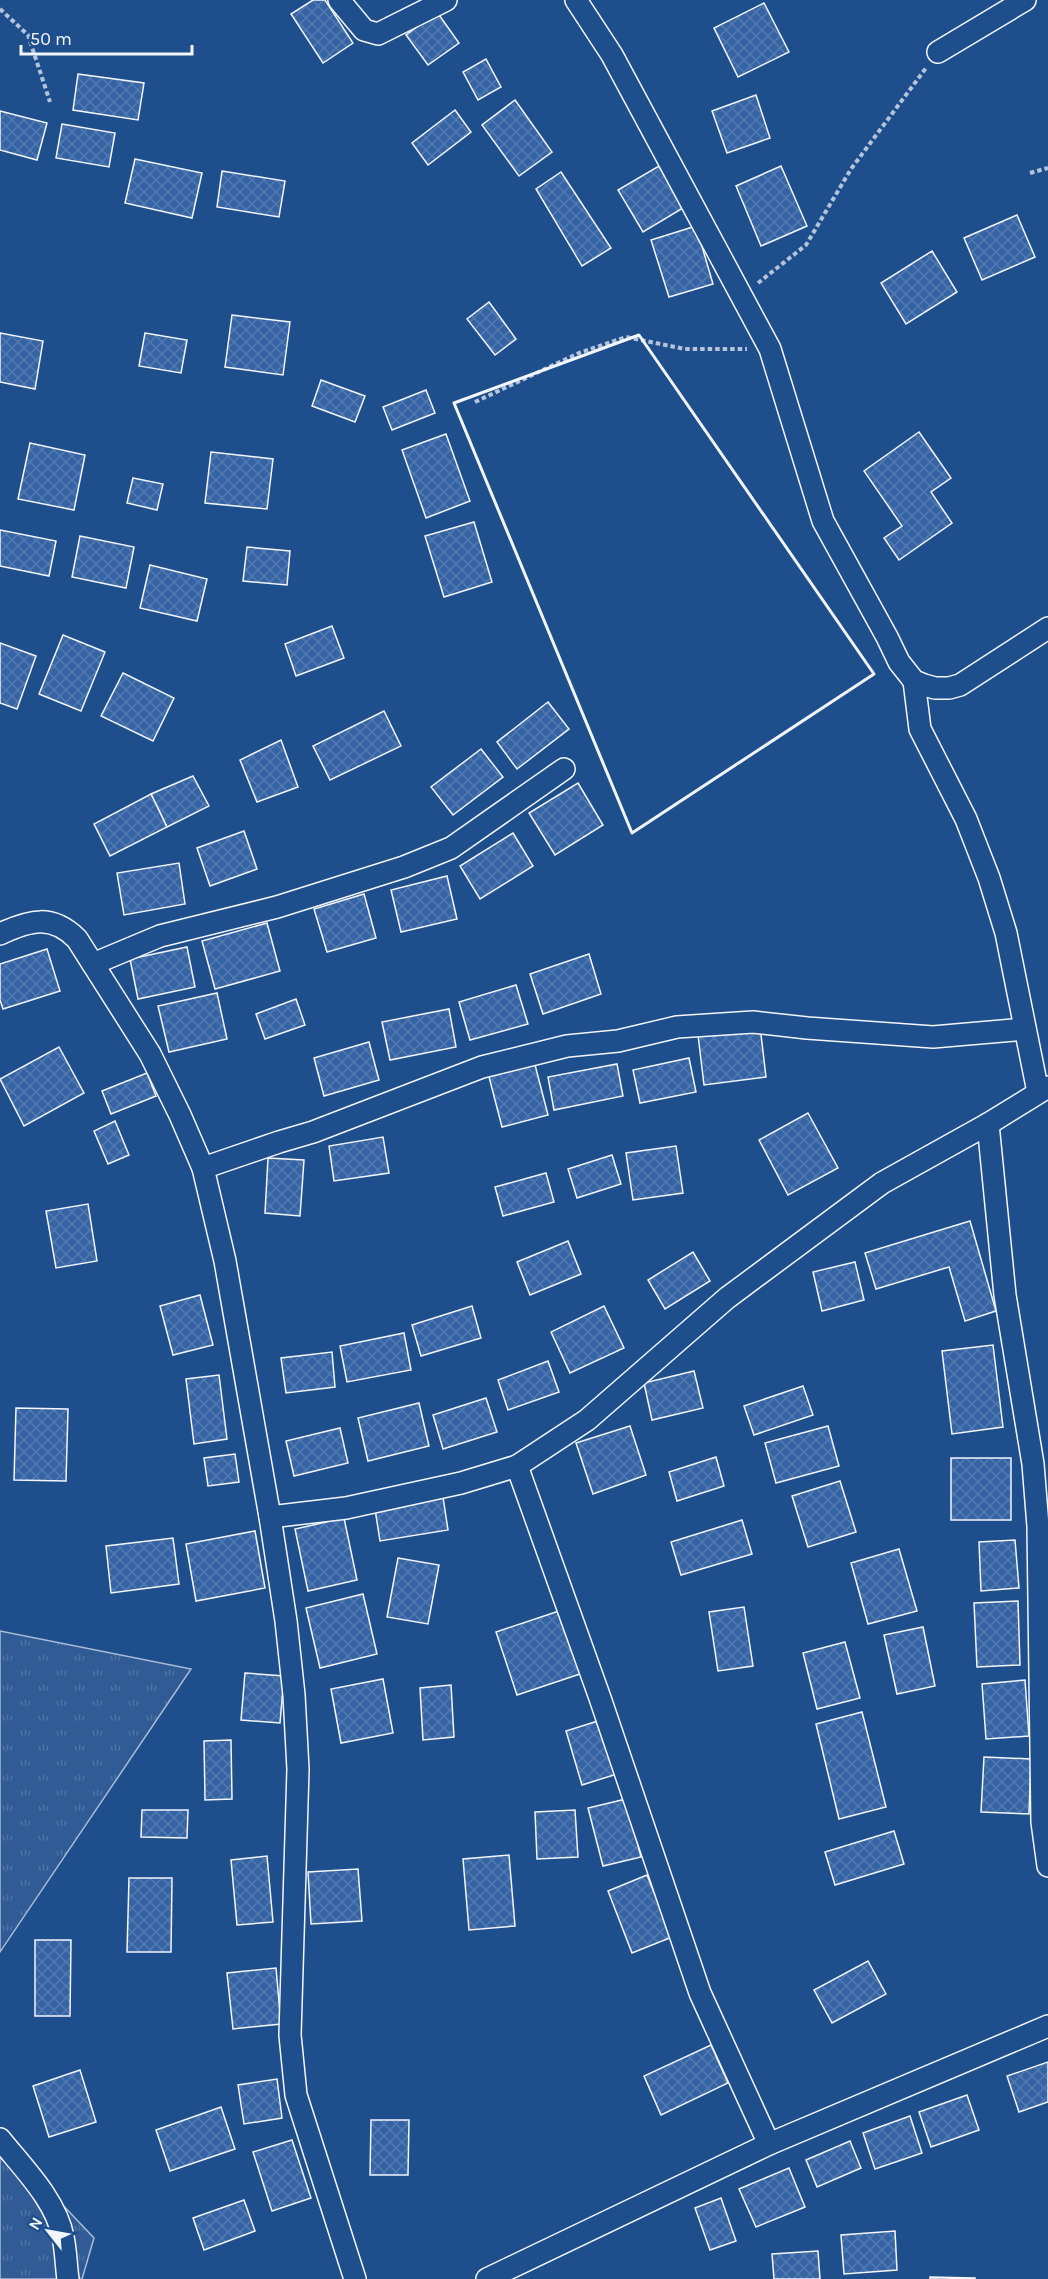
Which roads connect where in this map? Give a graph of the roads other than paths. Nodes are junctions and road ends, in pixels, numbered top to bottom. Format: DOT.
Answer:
graph roads {
  1 [pos="339,0"];
  2 [pos="446,0"];
  3 [pos="576,0"];
  4 [pos="1025,0"];
  5 [pos="938,52"];
  6 [pos="1048,628"];
  7 [pos="914,681"];
  8 [pos="564,769"];
  9 [pos="0,934"];
  10 [pos="93,964"];
  11 [pos="1025,1029"];
  12 [pos="1043,1089"];
  13 [pos="988,1124"];
  14 [pos="203,1168"];
  15 [pos="517,1466"];
  16 [pos="270,1517"];
  17 [pos="1048,1866"];
  18 [pos="1048,2026"];
  19 [pos="0,2139"];
  20 [pos="769,2144"];
  21 [pos="68,2279"];
  22 [pos="355,2279"];
  23 [pos="487,2279"];
  1 -- 2 [label="street"];
  3 -- 7 [label="street"];
  4 -- 5 [label="street"];
  6 -- 7 [label="street"];
  7 -- 11 [label="street"];
  8 -- 10 [label="street"];
  9 -- 10 [label="street"];
  10 -- 14 [label="street"];
  11 -- 12 [label="street"];
  11 -- 14 [label="street"];
  12 -- 13 [label="street"];
  13 -- 15 [label="street"];
  13 -- 17 [label="street"];
  14 -- 16 [label="street"];
  15 -- 16 [label="street"];
  15 -- 20 [label="street"];
  16 -- 22 [label="street"];
  18 -- 20 [label="street"];
  19 -- 21 [label="street"];
  20 -- 23 [label="street"];
}
